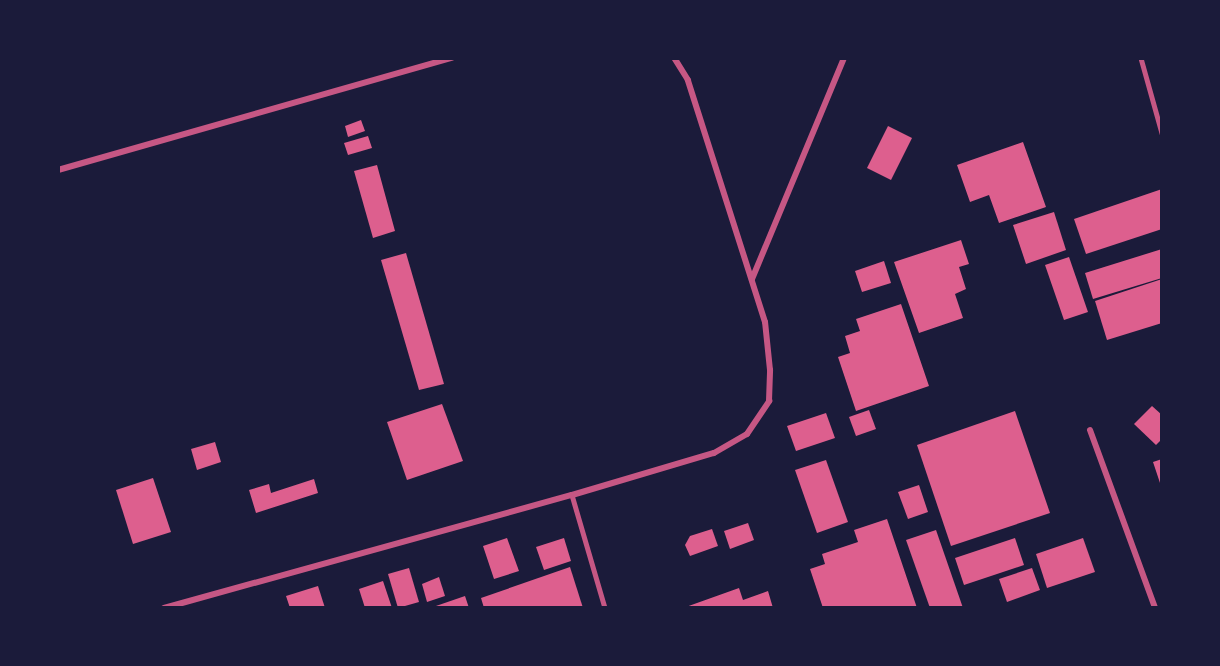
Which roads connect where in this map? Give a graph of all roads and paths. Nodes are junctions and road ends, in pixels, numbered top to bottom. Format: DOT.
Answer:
graph roads {
  1 [pos="452,58"];
  2 [pos="674,58"];
  3 [pos="844,58"];
  4 [pos="1140,58"];
  5 [pos="1161,133"];
  6 [pos="58,170"];
  7 [pos="751,280"];
  8 [pos="1090,430"];
  9 [pos="572,495"];
  10 [pos="164,608"];
  11 [pos="605,608"];
  12 [pos="1155,608"];
  1 -- 6 [label="street"];
  2 -- 7 [label="street"];
  3 -- 7 [label="street"];
  4 -- 5 [label="lane"];
  7 -- 9 [label="street"];
  8 -- 12 [label="street"];
  9 -- 10 [label="street"];
  9 -- 11 [label="lane"];
}
